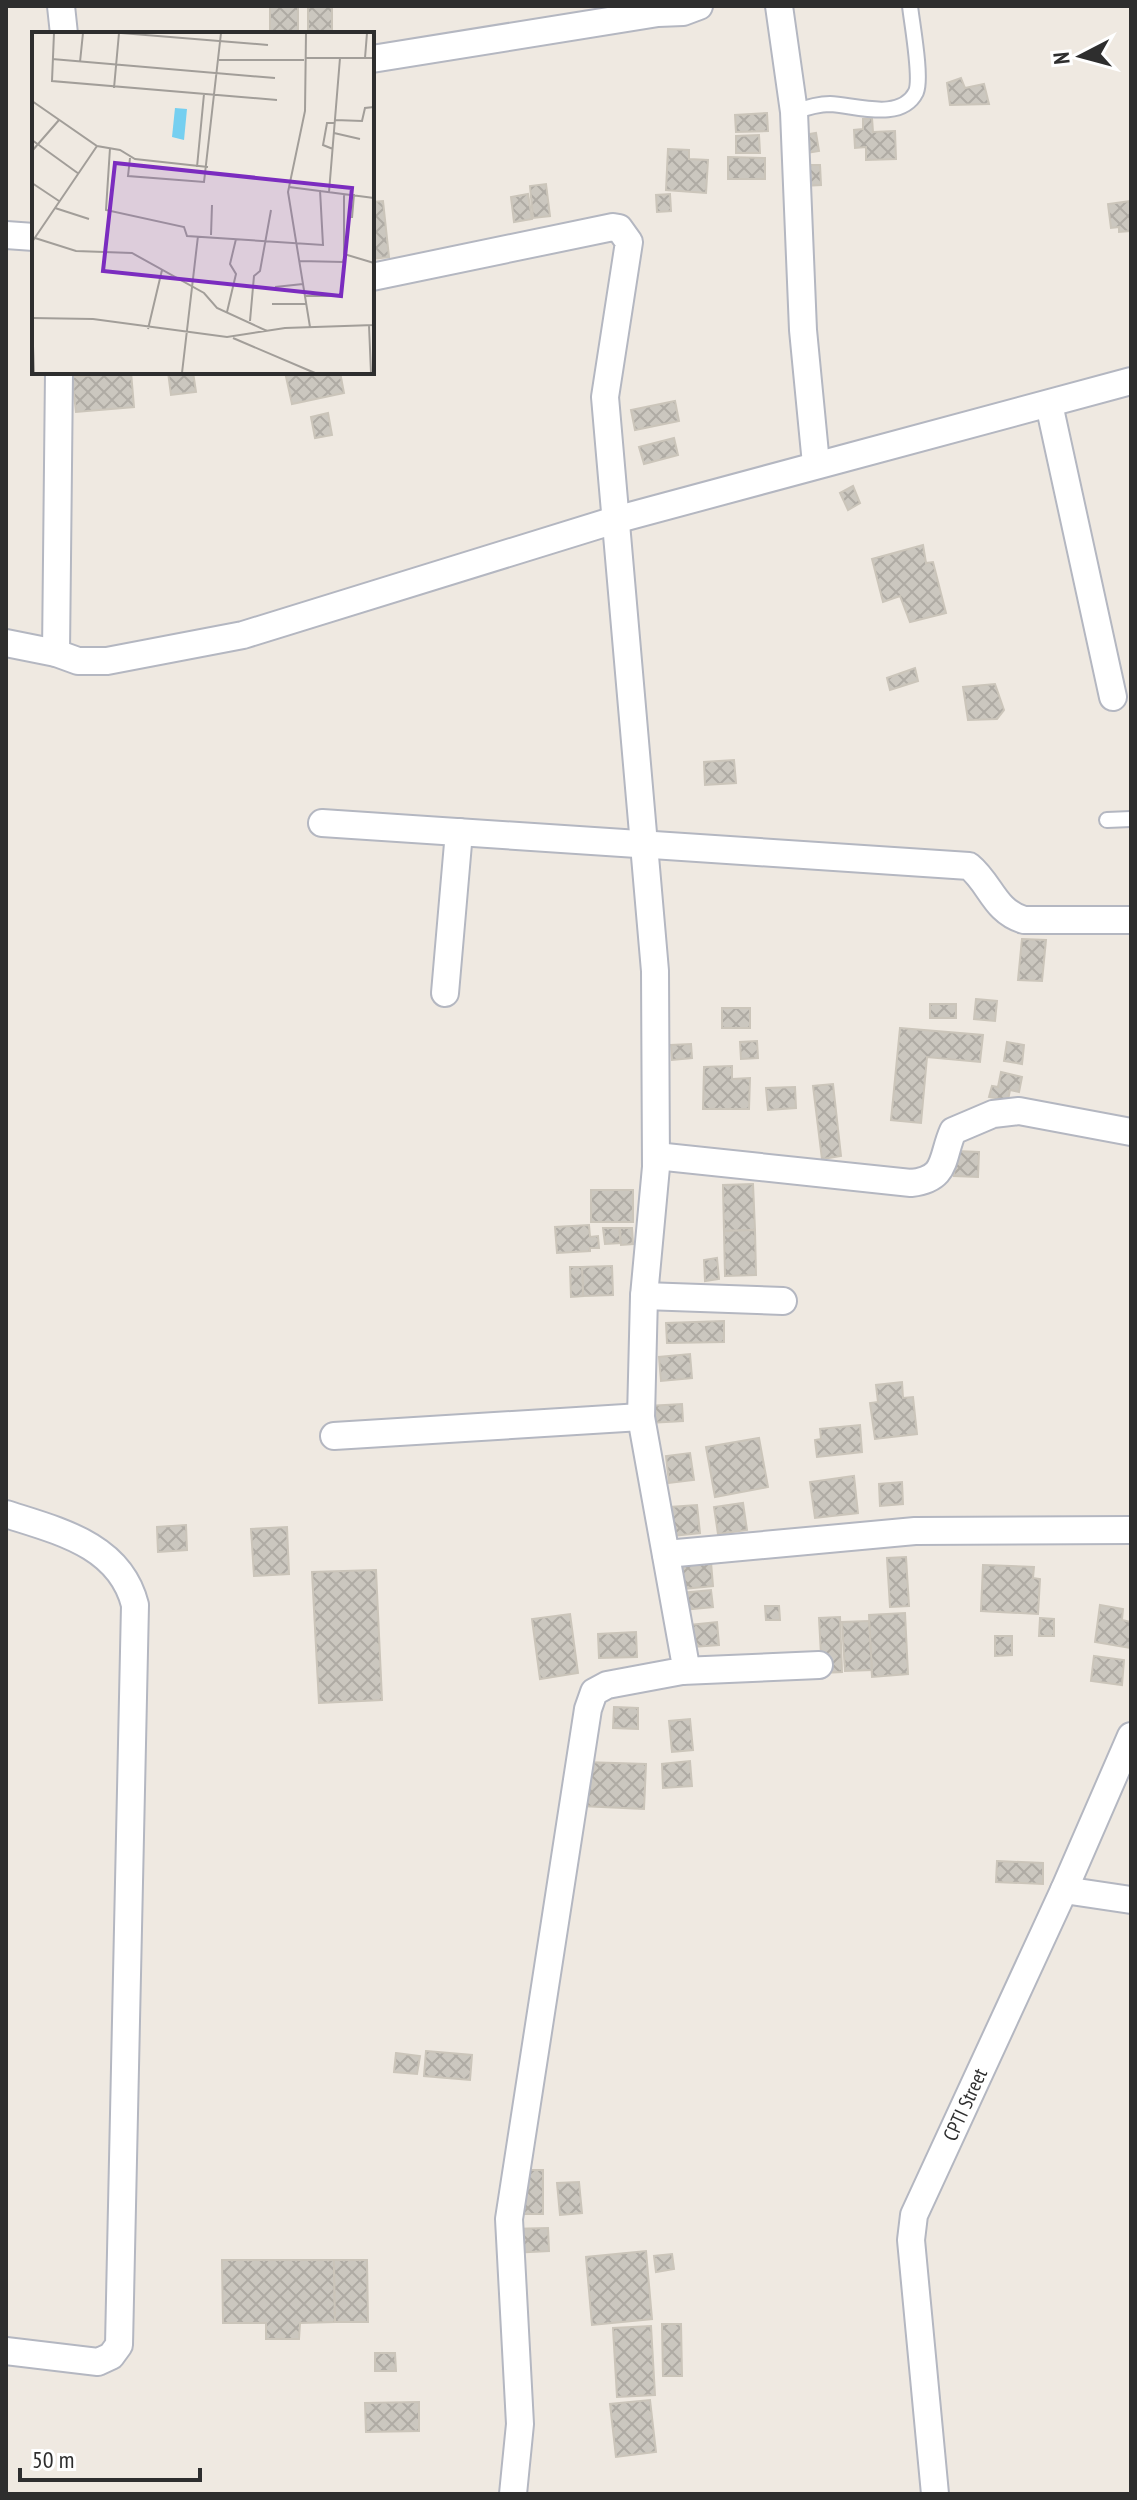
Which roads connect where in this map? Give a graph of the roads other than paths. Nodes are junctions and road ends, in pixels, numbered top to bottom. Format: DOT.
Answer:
graph roads {
  1 [pos="61,6"];
  2 [pos="699,6"];
  3 [pos="779,6"];
  4 [pos="910,6"];
  5 [pos="64,32"];
  6 [pos="374,59"];
  7 [pos="794,112"];
  8 [pos="6,235"];
  9 [pos="32,237"];
  10 [pos="374,277"];
  11 [pos="59,374"];
  12 [pos="1131,381"];
  13 [pos="1049,404"];
  14 [pos="816,464"];
  15 [pos="615,520"];
  16 [pos="6,643"];
  17 [pos="56,653"];
  18 [pos="1113,697"];
  19 [pos="1131,819"];
  20 [pos="1107,820"];
  21 [pos="322,823"];
  22 [pos="459,832"];
  23 [pos="646,843"];
  24 [pos="1131,920"];
  25 [pos="445,993"];
  26 [pos="1131,1132"];
  27 [pos="656,1156"];
  28 [pos="644,1296"];
  29 [pos="783,1301"];
  30 [pos="641,1417"];
  31 [pos="334,1436"];
  32 [pos="6,1514"];
  33 [pos="1131,1530"];
  34 [pos="666,1554"];
  35 [pos="819,1665"];
  36 [pos="682,1671"];
  37 [pos="1131,1736"];
  38 [pos="1064,1890"];
  39 [pos="1131,1900"];
  40 [pos="6,2351"];
  41 [pos="513,2494"];
  42 [pos="935,2494"];
  1 -- 5 [label="street"];
  2 -- 6 [label="street"];
  3 -- 7 [label="street"];
  4 -- 7 [label="lane"];
  7 -- 14 [label="street"];
  8 -- 9 [label="street"];
  10 -- 15 [label="street"];
  11 -- 17 [label="street"];
  12 -- 13 [label="street"];
  13 -- 14 [label="street"];
  13 -- 18 [label="street"];
  14 -- 15 [label="street"];
  15 -- 17 [label="street"];
  15 -- 23 [label="street"];
  16 -- 17 [label="street"];
  19 -- 20 [label="lane"];
  21 -- 22 [label="street"];
  22 -- 23 [label="street"];
  22 -- 25 [label="street"];
  23 -- 24 [label="street"];
  23 -- 27 [label="street"];
  26 -- 27 [label="street"];
  27 -- 28 [label="street"];
  28 -- 29 [label="street"];
  28 -- 30 [label="street"];
  30 -- 31 [label="street"];
  30 -- 34 [label="street"];
  32 -- 40 [label="street"];
  33 -- 34 [label="street"];
  34 -- 36 [label="street"];
  35 -- 36 [label="street"];
  36 -- 41 [label="street"];
  37 -- 38 [label="street, CPTI Street"];
  38 -- 39 [label="street"];
  38 -- 42 [label="street, CPTI Street"];
}
